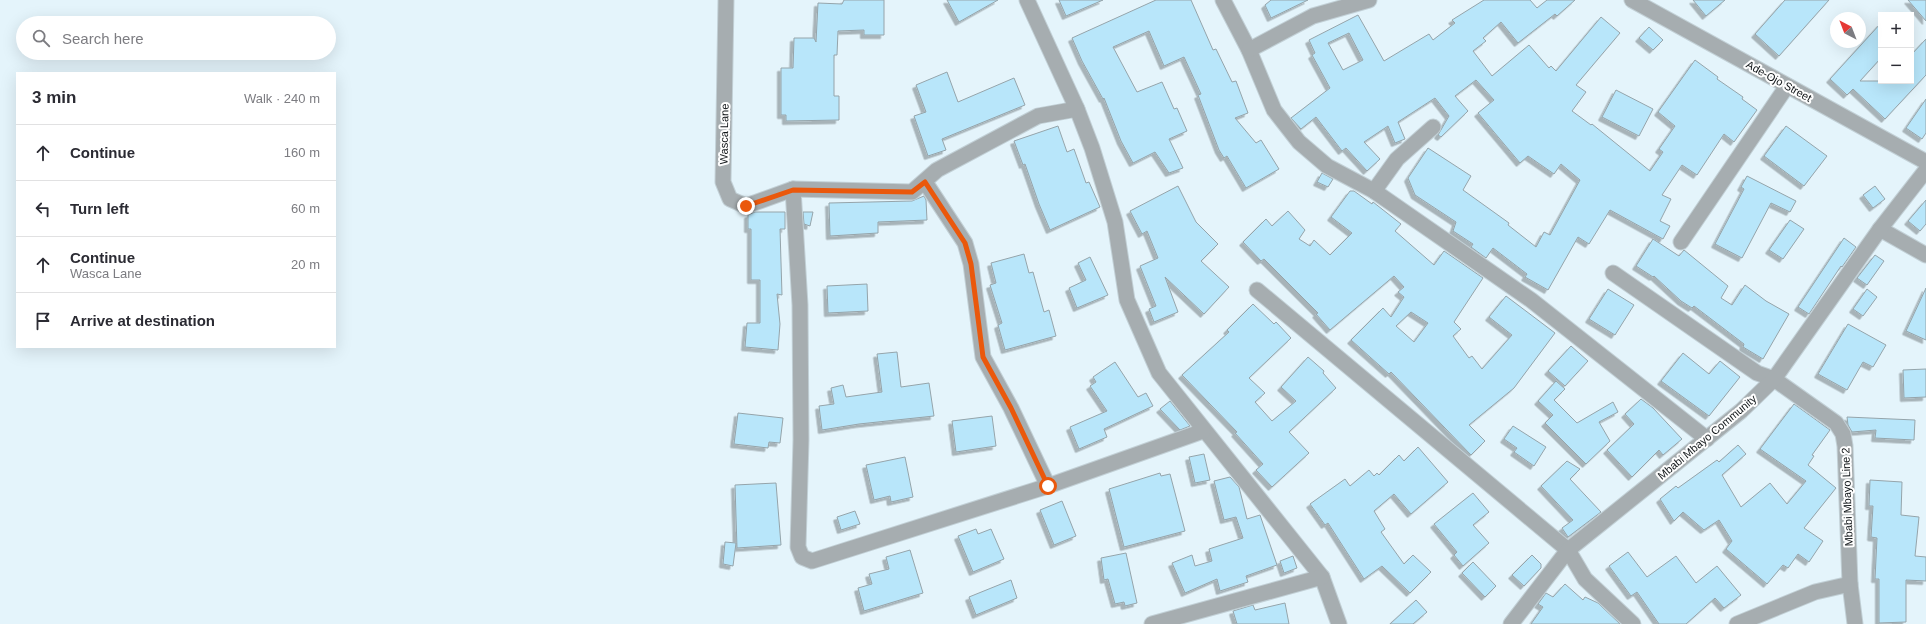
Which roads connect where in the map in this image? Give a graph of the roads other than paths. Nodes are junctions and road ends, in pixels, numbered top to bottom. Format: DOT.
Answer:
graph roads {
  1 [pos="726,0"];
  2 [pos="1027,0"];
  3 [pos="1223,0"];
  4 [pos="1369,0"];
  5 [pos="1632,0"];
  6 [pos="1249,50"];
  7 [pos="1788,86"];
  8 [pos="1077,109"];
  9 [pos="1433,127"];
  10 [pos="1926,162"];
  11 [pos="1926,170"];
  12 [pos="925,182"];
  13 [pos="793,190"];
  14 [pos="1374,191"];
  15 [pos="1880,229"];
  16 [pos="1680,242"];
  17 [pos="1926,255"];
  18 [pos="1613,273"];
  19 [pos="1257,290"];
  20 [pos="1774,379"];
  21 [pos="1203,431"];
  22 [pos="1707,439"];
  23 [pos="1048,486"];
  24 [pos="1568,550"];
  25 [pos="1322,577"];
  26 [pos="1850,584"];
  27 [pos="1152,624"];
  28 [pos="1339,624"];
  29 [pos="1510,624"];
  30 [pos="1633,624"];
  31 [pos="1737,624"];
  32 [pos="1855,624"];
  1 -- 13 [label="street, Wasca Lane"];
  2 -- 8 [label="street"];
  3 -- 6 [label="street"];
  4 -- 6 [label="street"];
  5 -- 7 [label="street, Ade-Ojo Street"];
  6 -- 14 [label="street"];
  7 -- 10 [label="street, Ade-Ojo Street"];
  7 -- 16 [label="street"];
  8 -- 12 [label="street, Wasca Lane"];
  8 -- 21 [label="street"];
  9 -- 14 [label="street"];
  11 -- 15 [label="street, Mbabi Mbayo Community"];
  12 -- 13 [label="street, Wasca Lane"];
  12 -- 23 [label="street"];
  13 -- 23 [label="street"];
  14 -- 22 [label="street"];
  15 -- 17 [label="street"];
  15 -- 20 [label="street, Mbabi Mbayo Community"];
  18 -- 20 [label="street, Mbabi Mbayo Line 2"];
  19 -- 24 [label="street"];
  20 -- 22 [label="street, Mbabi Mbayo Community"];
  20 -- 26 [label="street, Mbabi Mbayo Line 2"];
  21 -- 23 [label="street"];
  21 -- 25 [label="street"];
  22 -- 24 [label="street, Mbabi Mbayo Community"];
  24 -- 29 [label="street, Mbabi Mbayo Community"];
  24 -- 30 [label="street"];
  25 -- 27 [label="street"];
  25 -- 28 [label="street"];
  26 -- 31 [label="street"];
  26 -- 32 [label="street, Mbabi Mbayo Line 2"];
}
